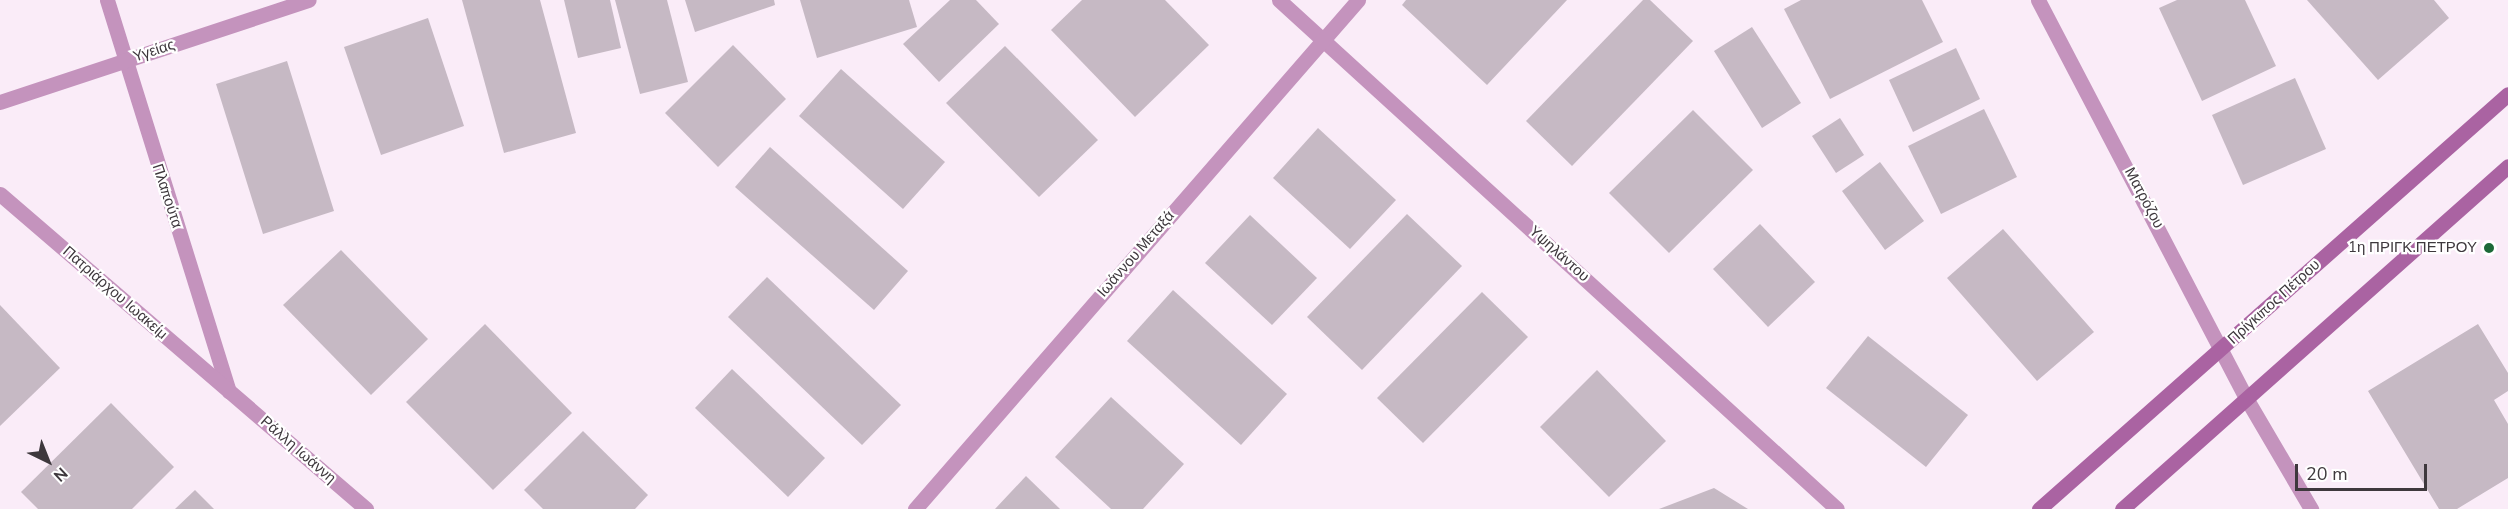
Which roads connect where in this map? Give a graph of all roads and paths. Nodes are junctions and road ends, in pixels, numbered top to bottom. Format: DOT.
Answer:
graph roads {
  1 [pos="107,0"];
  2 [pos="309,0"];
  3 [pos="1279,0"];
  4 [pos="1358,0"];
  5 [pos="2038,0"];
  6 [pos="1324,39"];
  7 [pos="124,61"];
  8 [pos="2508,94"];
  9 [pos="0,102"];
  10 [pos="2508,166"];
  11 [pos="0,194"];
  12 [pos="2222,347"];
  13 [pos="230,392"];
  14 [pos="2246,398"];
  15 [pos="366,509"];
  16 [pos="915,509"];
  17 [pos="1837,509"];
  18 [pos="2039,509"];
  19 [pos="2122,509"];
  20 [pos="2311,509"];
  1 -- 7 [label="street, Πλαπούτα"];
  2 -- 7 [label="street, Υγείας"];
  3 -- 6 [label="street, Υψηλάντου"];
  4 -- 6 [label="street, Ιωάννου Μεταξά"];
  5 -- 12 [label="street, Ματρόζου"];
  6 -- 16 [label="street, Ιωάννου Μεταξά"];
  6 -- 17 [label="street, Υψηλάντου"];
  7 -- 9 [label="street, Υγείας"];
  7 -- 13 [label="street, Πλαπούτα"];
  8 -- 12 [label="main road, Πρίγκιπος Πέτρου"];
  10 -- 14 [label="main road"];
  11 -- 13 [label="street, Πατριάρχου Ιωακείμ"];
  12 -- 14 [label="street, Ματρόζου"];
  12 -- 18 [label="main road, Πρίγκιπος Πέτρου"];
  13 -- 15 [label="street, Ράλλη Ιωάννη"];
  14 -- 19 [label="main road"];
  14 -- 20 [label="street, Ματρόζου"];
}
